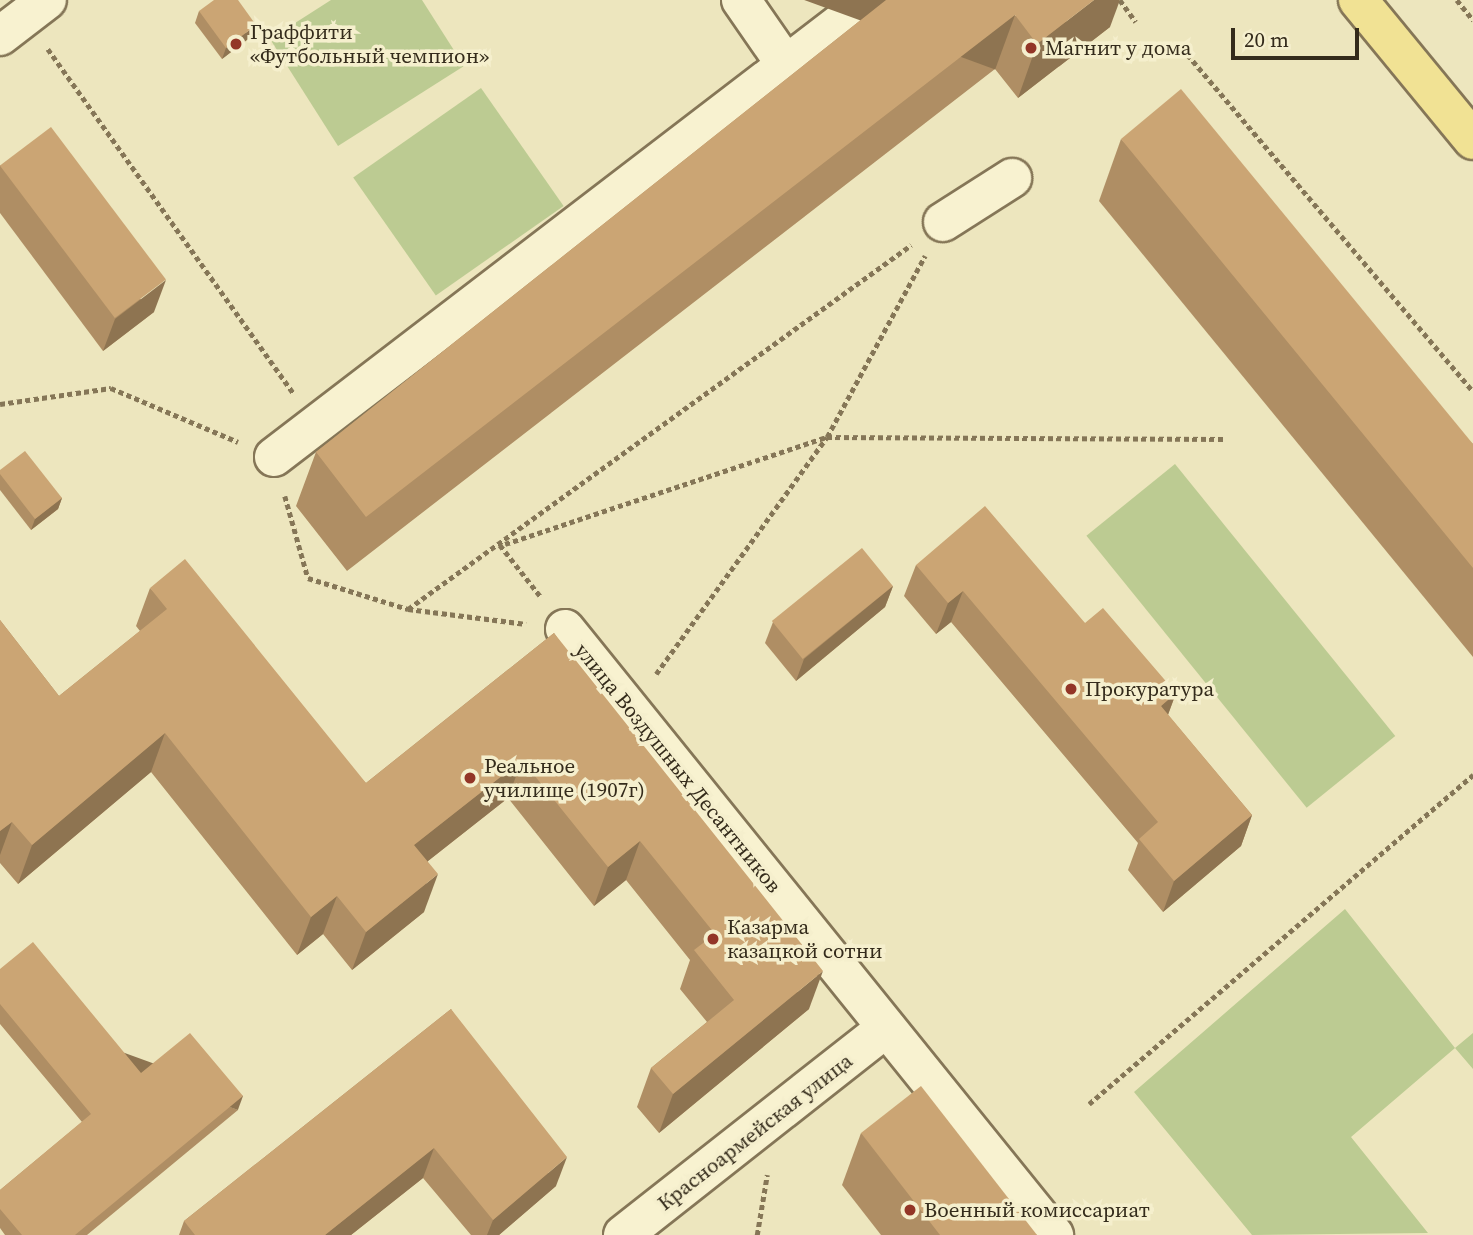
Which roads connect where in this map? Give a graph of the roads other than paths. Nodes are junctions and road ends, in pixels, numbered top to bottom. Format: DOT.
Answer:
graph roads {
  1 [pos="741,0"];
  2 [pos="858,0"];
  3 [pos="1358,0"];
  4 [pos="786,65"];
  5 [pos="1473,140"];
  6 [pos="1012,178"];
  7 [pos="943,222"];
  8 [pos="274,457"];
  9 [pos="565,629"];
  10 [pos="886,1028"];
  11 [pos="623,1235"];
  12 [pos="1054,1235"];
  1 -- 4 [label="street"];
  2 -- 4 [label="street"];
  3 -- 5 [label="main road"];
  4 -- 8 [label="street"];
  6 -- 7 [label="street"];
  9 -- 10 [label="street, улица Воздушных Десантников"];
  10 -- 11 [label="street, Красноармейская улица"];
  10 -- 12 [label="street, улица Воздушных Десантников"];
}
